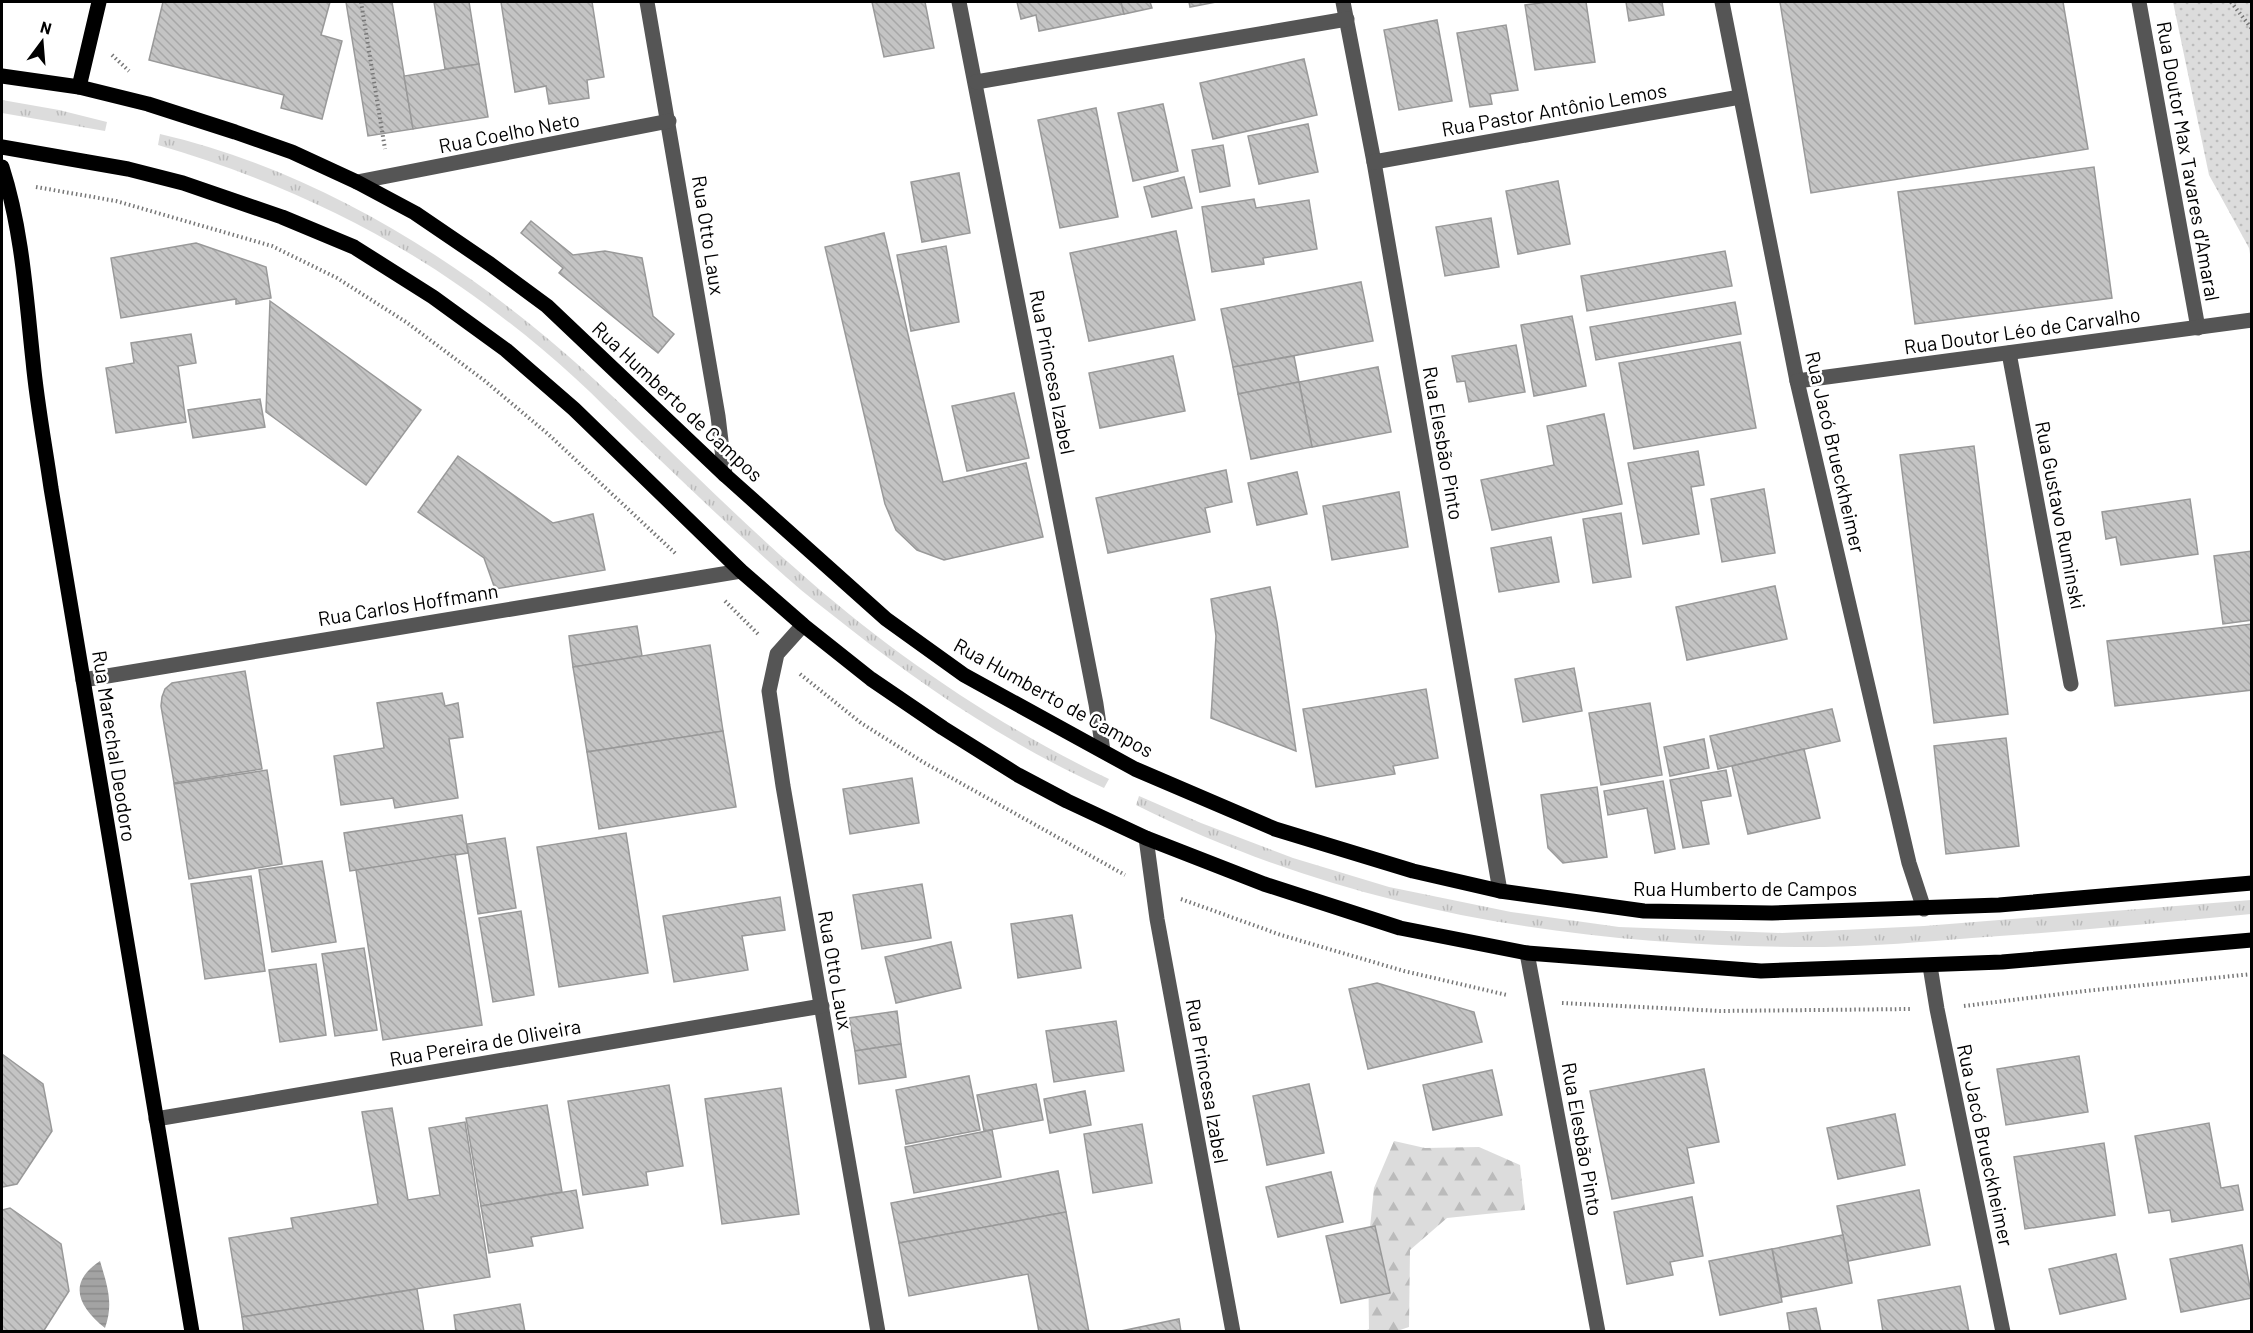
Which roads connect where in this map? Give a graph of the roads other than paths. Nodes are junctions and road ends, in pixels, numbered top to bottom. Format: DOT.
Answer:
graph roads {
  1 [pos="99,2"];
  2 [pos="647,2"];
  3 [pos="959,2"];
  4 [pos="1343,2"];
  5 [pos="1722,2"];
  6 [pos="2139,2"];
  7 [pos="1347,19"];
  8 [pos="2,76"];
  9 [pos="976,82"];
  10 [pos="79,87"];
  11 [pos="1740,97"];
  12 [pos="669,121"];
  13 [pos="2,147"];
  14 [pos="1374,162"];
  15 [pos="2,167"];
  16 [pos="357,182"];
  17 [pos="2252,320"];
  18 [pos="2198,328"];
  19 [pos="2009,352"];
  20 [pos="1797,381"];
  21 [pos="725,475"];
  22 [pos="741,572"];
  23 [pos="803,625"];
  24 [pos="83,680"];
  25 [pos="2071,684"];
  26 [pos="1103,751"];
  27 [pos="1146,838"];
  28 [pos="2252,883"];
  29 [pos="1500,891"];
  30 [pos="1924,909"];
  31 [pos="2252,940"];
  32 [pos="1527,953"];
  33 [pos="1930,966"];
  34 [pos="822,1006"];
  35 [pos="156,1119"];
  36 [pos="192,1332"];
  37 [pos="878,1332"];
  38 [pos="1233,1332"];
  39 [pos="1598,1332"];
  40 [pos="2003,1332"];
  1 -- 10 [label="main road"];
  2 -- 12 [label="street, Rua Otto Laux"];
  3 -- 9 [label="street, Rua Princesa Izabel"];
  4 -- 7 [label="street, Rua Elesbão Pinto"];
  5 -- 11 [label="street, Rua Jacó Brueckheimer"];
  6 -- 18 [label="street, Rua Doutor Max Tavares d'Amaral"];
  7 -- 9 [label="street"];
  7 -- 14 [label="street, Rua Elesbão Pinto"];
  8 -- 10 [label="main road, Rua Humberto de Campos"];
  9 -- 26 [label="street, Rua Princesa Izabel"];
  10 -- 16 [label="main road, Rua Humberto de Campos"];
  11 -- 14 [label="street, Rua Pastor Antônio Lemos"];
  11 -- 20 [label="street, Rua Jacó Brueckheimer"];
  12 -- 16 [label="street, Rua Coelho Neto"];
  12 -- 21 [label="street, Rua Otto Laux"];
  13 -- 22 [label="main road"];
  14 -- 29 [label="street, Rua Elesbão Pinto"];
  15 -- 24 [label="main road, Rua Marechal Deodoro"];
  16 -- 21 [label="main road, Rua Humberto de Campos"];
  17 -- 18 [label="street, Rua Doutor Léo de Carvalho"];
  18 -- 19 [label="street, Rua Doutor Léo de Carvalho"];
  19 -- 20 [label="street, Rua Doutor Léo de Carvalho"];
  19 -- 25 [label="street, Rua Gustavo Ruminski"];
  20 -- 30 [label="street, Rua Jacó Brueckheimer"];
  21 -- 26 [label="main road, Rua Humberto de Campos"];
  22 -- 23 [label="main road"];
  22 -- 24 [label="street, Rua Carlos Hoffmann"];
  23 -- 27 [label="main road"];
  23 -- 34 [label="street, Rua Otto Laux"];
  24 -- 35 [label="main road, Rua Marechal Deodoro"];
  26 -- 29 [label="main road, Rua Humberto de Campos"];
  27 -- 32 [label="main road"];
  27 -- 38 [label="street, Rua Princesa Izabel"];
  28 -- 30 [label="main road, Rua Humberto de Campos"];
  29 -- 30 [label="main road, Rua Humberto de Campos"];
  31 -- 33 [label="main road"];
  32 -- 33 [label="main road"];
  32 -- 39 [label="street, Rua Elesbão Pinto"];
  33 -- 40 [label="street, Rua Jacó Brueckheimer"];
  34 -- 35 [label="street, Rua Pereira de Oliveira"];
  34 -- 37 [label="street, Rua Otto Laux"];
  35 -- 36 [label="main road, Rua Marechal Deodoro"];
}
